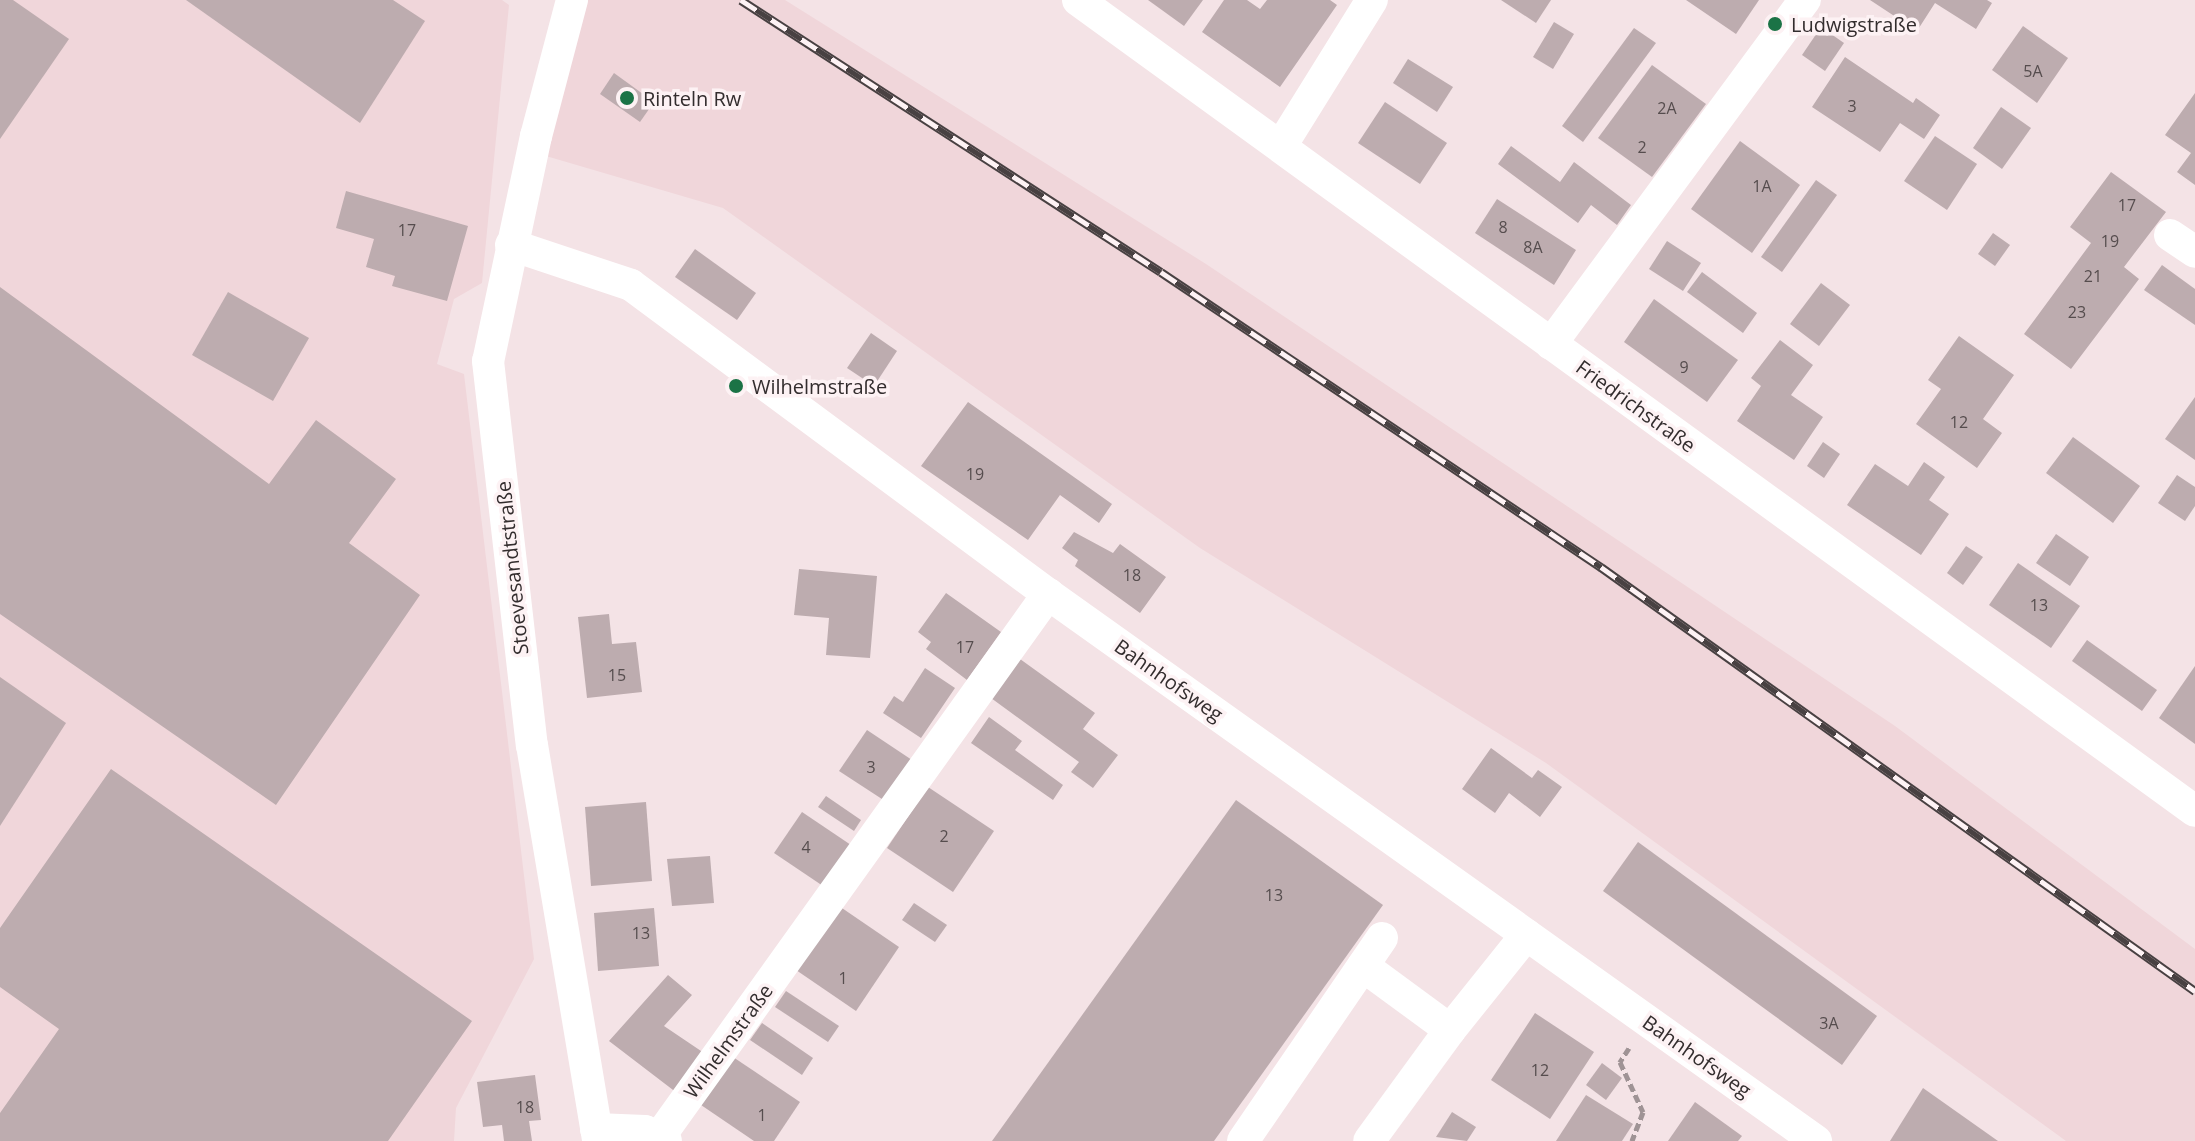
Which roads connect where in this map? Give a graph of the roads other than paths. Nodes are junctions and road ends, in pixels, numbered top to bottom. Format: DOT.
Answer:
graph roads {
  1 [pos="572,0"];
  2 [pos="1078,0"];
  3 [pos="1805,0"];
  4 [pos="1370,1"];
  5 [pos="1281,146"];
  6 [pos="511,245"];
  7 [pos="1551,344"];
  8 [pos="1048,594"];
  9 [pos="2195,811"];
  10 [pos="1526,935"];
  11 [pos="1382,938"];
  12 [pos="1363,966"];
  13 [pos="1450,1030"];
  14 [pos="597,1135"];
  15 [pos="663,1139"];
  16 [pos="1243,1141"];
  17 [pos="1369,1141"];
  18 [pos="1816,1141"];
  1 -- 6 [label="street, Stoevesandtstraße"];
  2 -- 5 [label="street, Friedrichstraße"];
  3 -- 7 [label="street"];
  4 -- 5 [label="street"];
  5 -- 7 [label="street, Friedrichstraße"];
  6 -- 8 [label="street, Bahnhofsweg"];
  6 -- 14 [label="street, Stoevesandtstraße"];
  7 -- 9 [label="street, Friedrichstraße"];
  8 -- 10 [label="street, Bahnhofsweg"];
  8 -- 15 [label="street, Wilhelmstraße"];
  10 -- 13 [label="street"];
  10 -- 18 [label="street, Bahnhofsweg"];
  11 -- 12 [label="street"];
  12 -- 13 [label="street"];
  12 -- 16 [label="street"];
  13 -- 17 [label="street"];
  14 -- 15 [label="street"];
}
